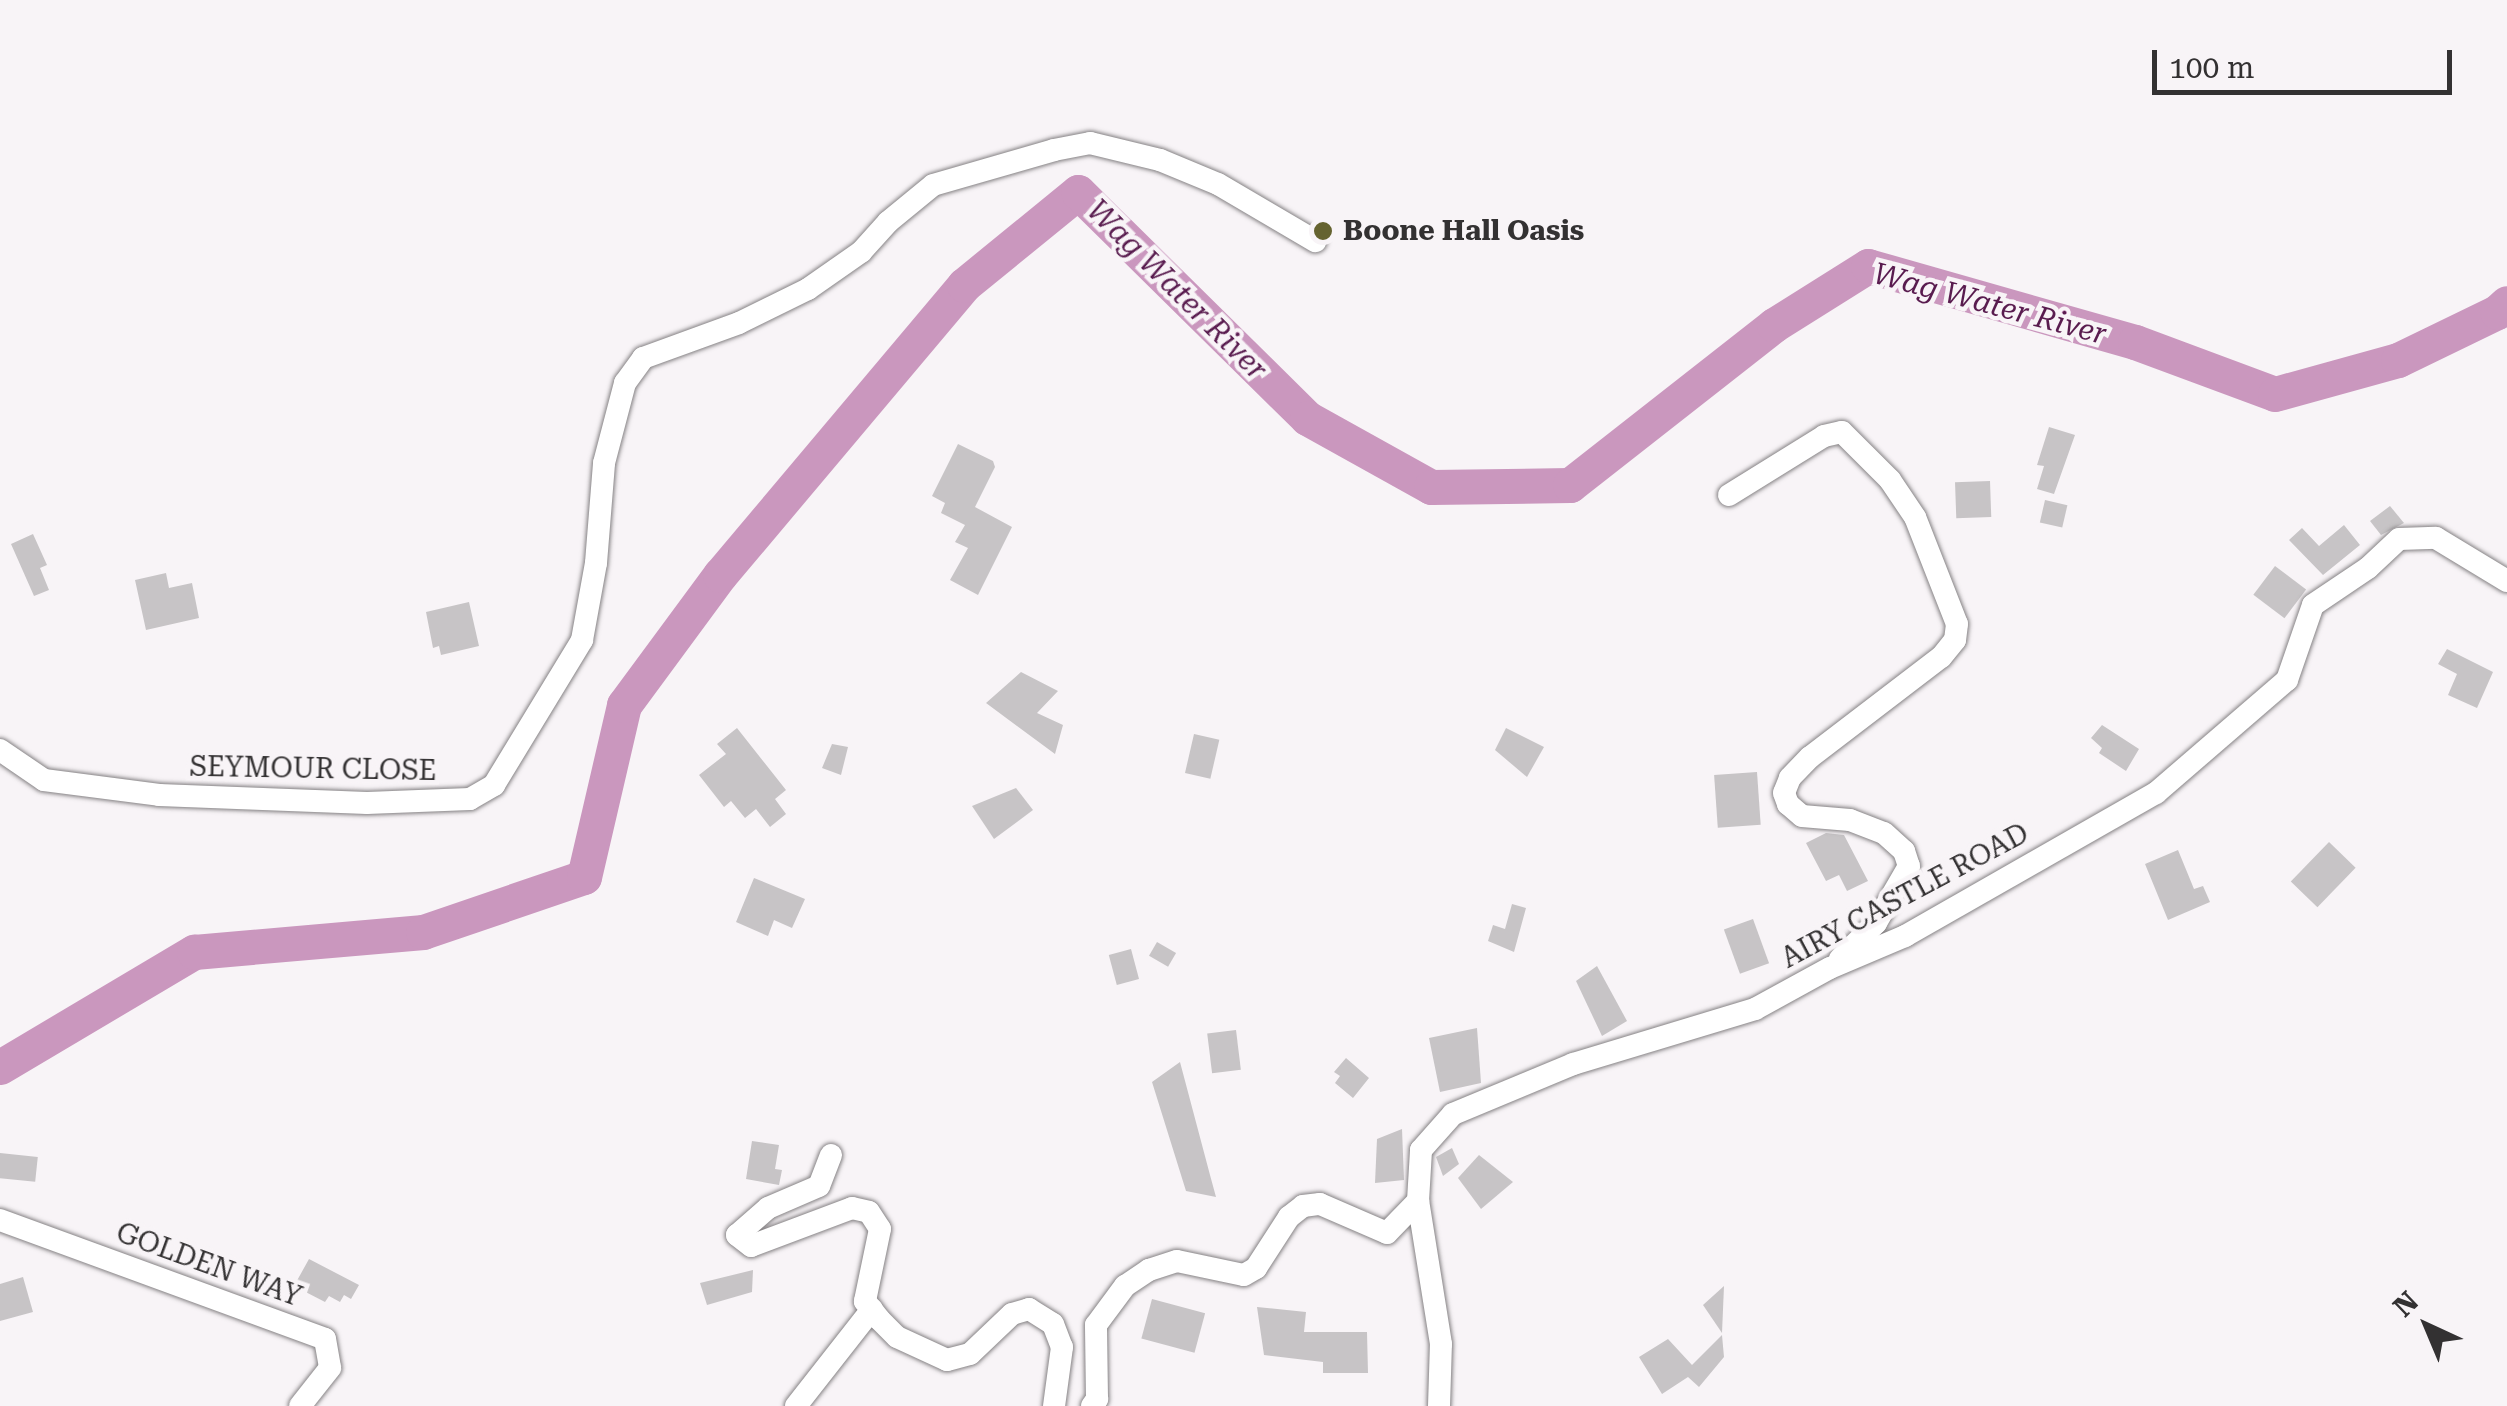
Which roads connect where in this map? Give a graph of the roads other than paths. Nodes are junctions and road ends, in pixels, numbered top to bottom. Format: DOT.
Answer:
graph roads {
  1 [pos="1316,242"];
  2 [pos="1729,495"];
  3 [pos="2507,581"];
  4 [pos="0,750"];
  5 [pos="1830,968"];
  6 [pos="831,1155"];
  7 [pos="1418,1202"];
  8 [pos="0,1220"];
  9 [pos="872,1309"];
  10 [pos="300,1406"];
  11 [pos="796,1406"];
  12 [pos="1054,1406"];
  13 [pos="1092,1406"];
  14 [pos="1439,1406"];
  1 -- 4 [label="street, SEYMOUR CLOSE"];
  2 -- 5 [label="street"];
  3 -- 5 [label="street, AIRY CASTLE ROAD"];
  5 -- 7 [label="street, AIRY CASTLE ROAD"];
  6 -- 9 [label="street"];
  7 -- 13 [label="street"];
  7 -- 14 [label="street, AIRY CASTLE ROAD"];
  8 -- 10 [label="street, GOLDEN WAY"];
  9 -- 11 [label="street"];
  9 -- 12 [label="street"];
}
